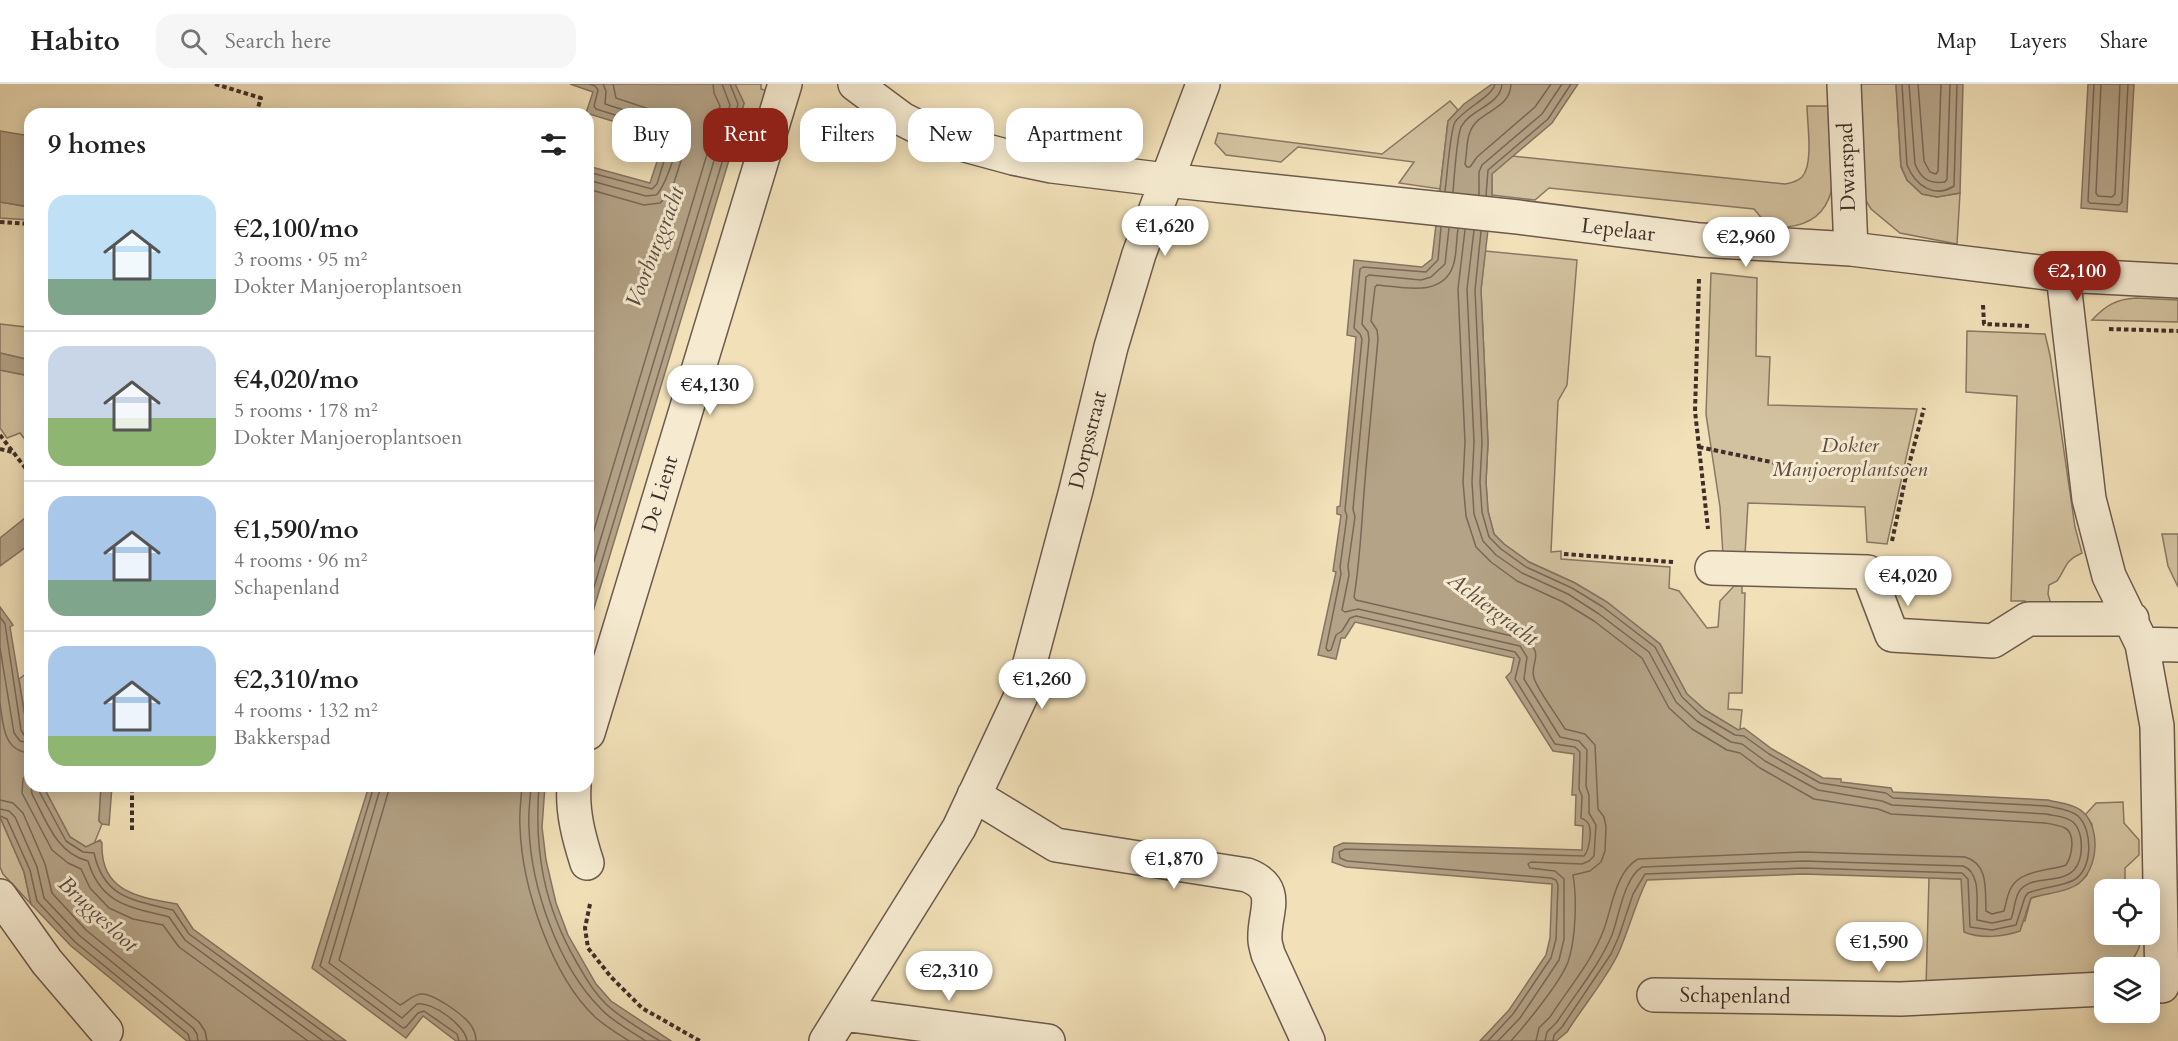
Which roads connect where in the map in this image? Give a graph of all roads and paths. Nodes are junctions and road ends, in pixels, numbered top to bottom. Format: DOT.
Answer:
graph roads {
  1 [pos="215,84"];
  2 [pos="785,84"];
  3 [pos="855,84"];
  4 [pos="1203,84"];
  5 [pos="1844,84"];
  6 [pos="258,108"];
  7 [pos="1166,180"];
  8 [pos="0,222"];
  9 [pos="24,224"];
  10 [pos="1700,240"];
  11 [pos="1851,249"];
  12 [pos="2063,275"];
  13 [pos="2178,281"];
  14 [pos="1924,408"];
  15 [pos="0,435"];
  16 [pos="1699,447"];
  17 [pos="0,449"];
  18 [pos="13,452"];
  19 [pos="24,466"];
  20 [pos="1906,476"];
  21 [pos="1564,554"];
  22 [pos="1713,568"];
  23 [pos="1868,572"];
  24 [pos="2137,632"];
  25 [pos="2178,645"];
  26 [pos="594,713"];
  27 [pos="132,792"];
  28 [pos="574,792"];
  29 [pos="974,795"];
  30 [pos="132,830"];
  31 [pos="587,863"];
  32 [pos="0,896"];
  33 [pos="2163,986"];
  34 [pos="2094,989"];
  35 [pos="1654,995"];
  36 [pos="834,1028"];
  37 [pos="106,1031"];
  38 [pos="700,1041"];
  39 [pos="1048,1041"];
  40 [pos="1308,1041"];
  1 -- 6 [label="path"];
  2 -- 26 [label="street, De Lient"];
  3 -- 7 [label="street, Lepelaar"];
  4 -- 7 [label="street, Dorpsstraat"];
  5 -- 11 [label="street, Dwarspad"];
  7 -- 10 [label="street, Lepelaar"];
  7 -- 29 [label="street, Dorpsstraat"];
  8 -- 9 [label="path"];
  10 -- 11 [label="street, Lepelaar"];
  10 -- 16 [label="path"];
  11 -- 12 [label="street, Lepelaar"];
  12 -- 13 [label="street, Lepelaar"];
  12 -- 24 [label="street"];
  14 -- 20 [label="path"];
  15 -- 18 [label="path"];
  16 -- 20 [label="path"];
  16 -- 22 [label="path"];
  17 -- 18 [label="path"];
  18 -- 19 [label="path"];
  20 -- 23 [label="path"];
  21 -- 22 [label="path"];
  22 -- 23 [label="street"];
  23 -- 24 [label="street"];
  24 -- 25 [label="street"];
  24 -- 33 [label="street"];
  27 -- 30 [label="path"];
  28 -- 31 [label="street"];
  29 -- 36 [label="street, Dorpsstraat"];
  29 -- 40 [label="street"];
  31 -- 38 [label="path"];
  32 -- 37 [label="street"];
  34 -- 35 [label="street, Schapenland"];
  36 -- 39 [label="street"];
}
